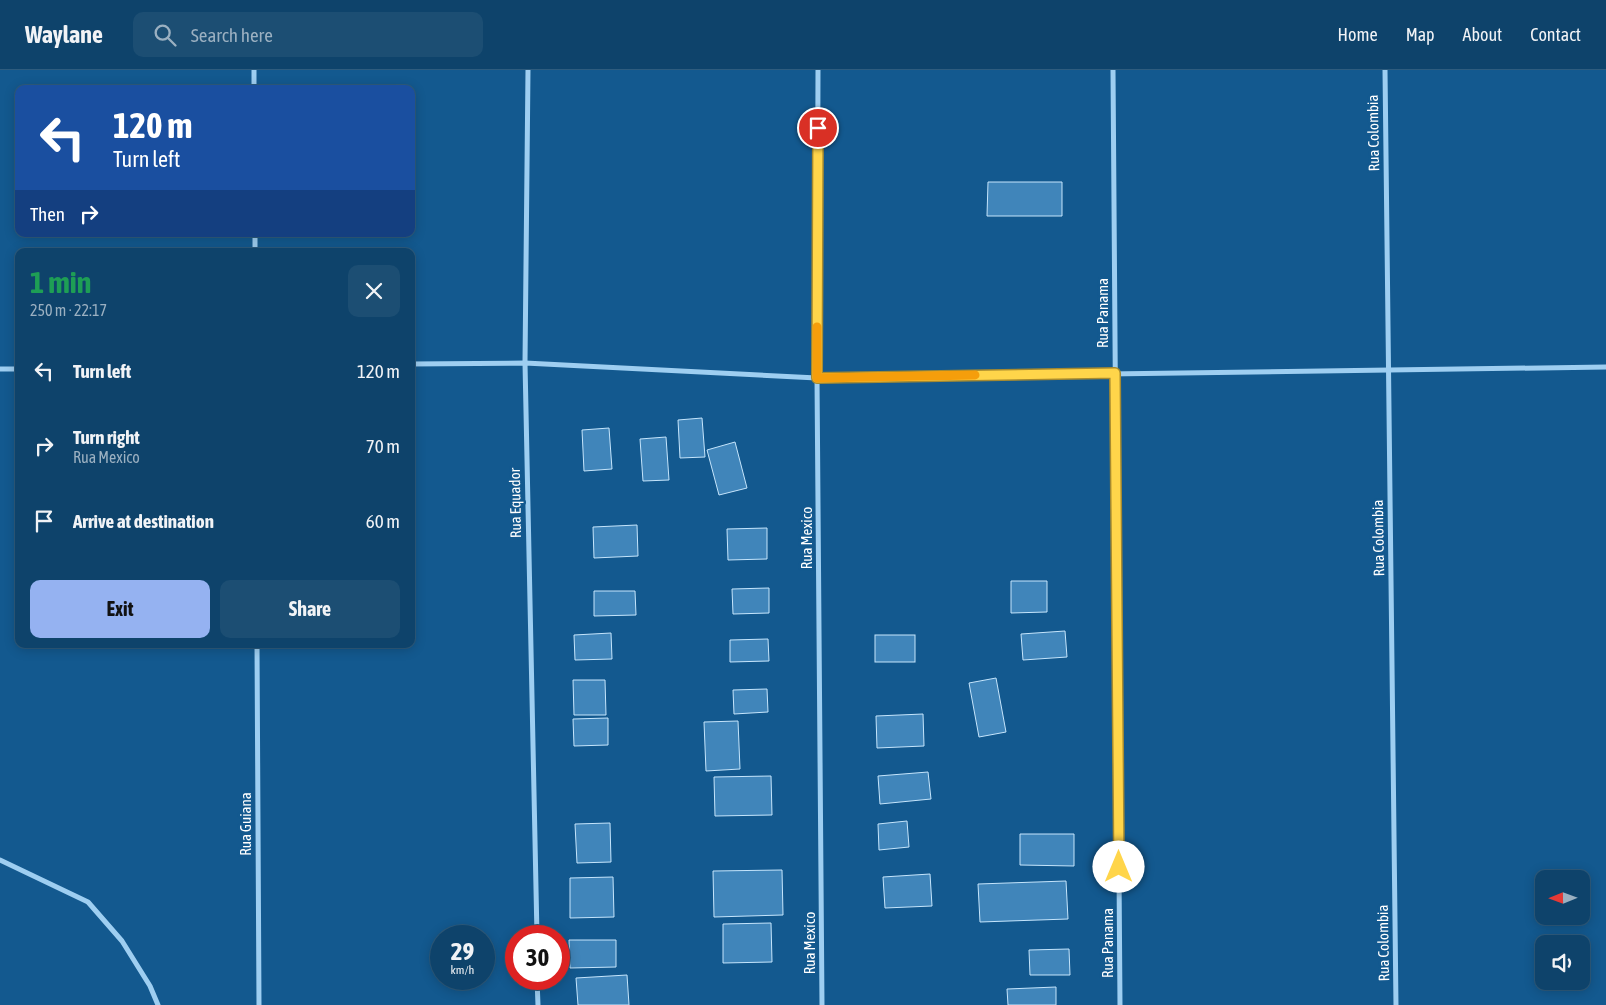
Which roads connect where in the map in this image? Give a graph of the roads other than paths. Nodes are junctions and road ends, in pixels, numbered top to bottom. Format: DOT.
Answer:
graph roads {
  1 [pos="254,70"];
  2 [pos="528,70"];
  3 [pos="818,70"];
  4 [pos="1113,70"];
  5 [pos="1384,70"];
  6 [pos="254,85"];
  7 [pos="525,363"];
  8 [pos="415,364"];
  9 [pos="1606,367"];
  10 [pos="0,369"];
  11 [pos="15,369"];
  12 [pos="1388,370"];
  13 [pos="1115,373"];
  14 [pos="817,378"];
  15 [pos="257,648"];
  16 [pos="0,860"];
  17 [pos="536,925"];
  18 [pos="537,990"];
  19 [pos="158,1005"];
  20 [pos="258,1005"];
  21 [pos="538,1005"];
  22 [pos="822,1005"];
  23 [pos="1120,1005"];
  24 [pos="1396,1005"];
  1 -- 6 [label="street"];
  2 -- 7 [label="street, Rua Equador"];
  3 -- 14 [label="street, Rua Mexico"];
  4 -- 13 [label="street, Rua Panama"];
  5 -- 12 [label="street, Rua Colombia"];
  7 -- 8 [label="street"];
  7 -- 14 [label="street"];
  7 -- 17 [label="street, Rua Equador"];
  9 -- 12 [label="street"];
  10 -- 11 [label="street"];
  12 -- 13 [label="street"];
  12 -- 24 [label="street, Rua Colombia"];
  13 -- 14 [label="street"];
  13 -- 23 [label="street, Rua Panama"];
  14 -- 22 [label="street, Rua Mexico"];
  15 -- 20 [label="street, Rua Guiana"];
  16 -- 19 [label="street"];
  18 -- 21 [label="street"];
}
